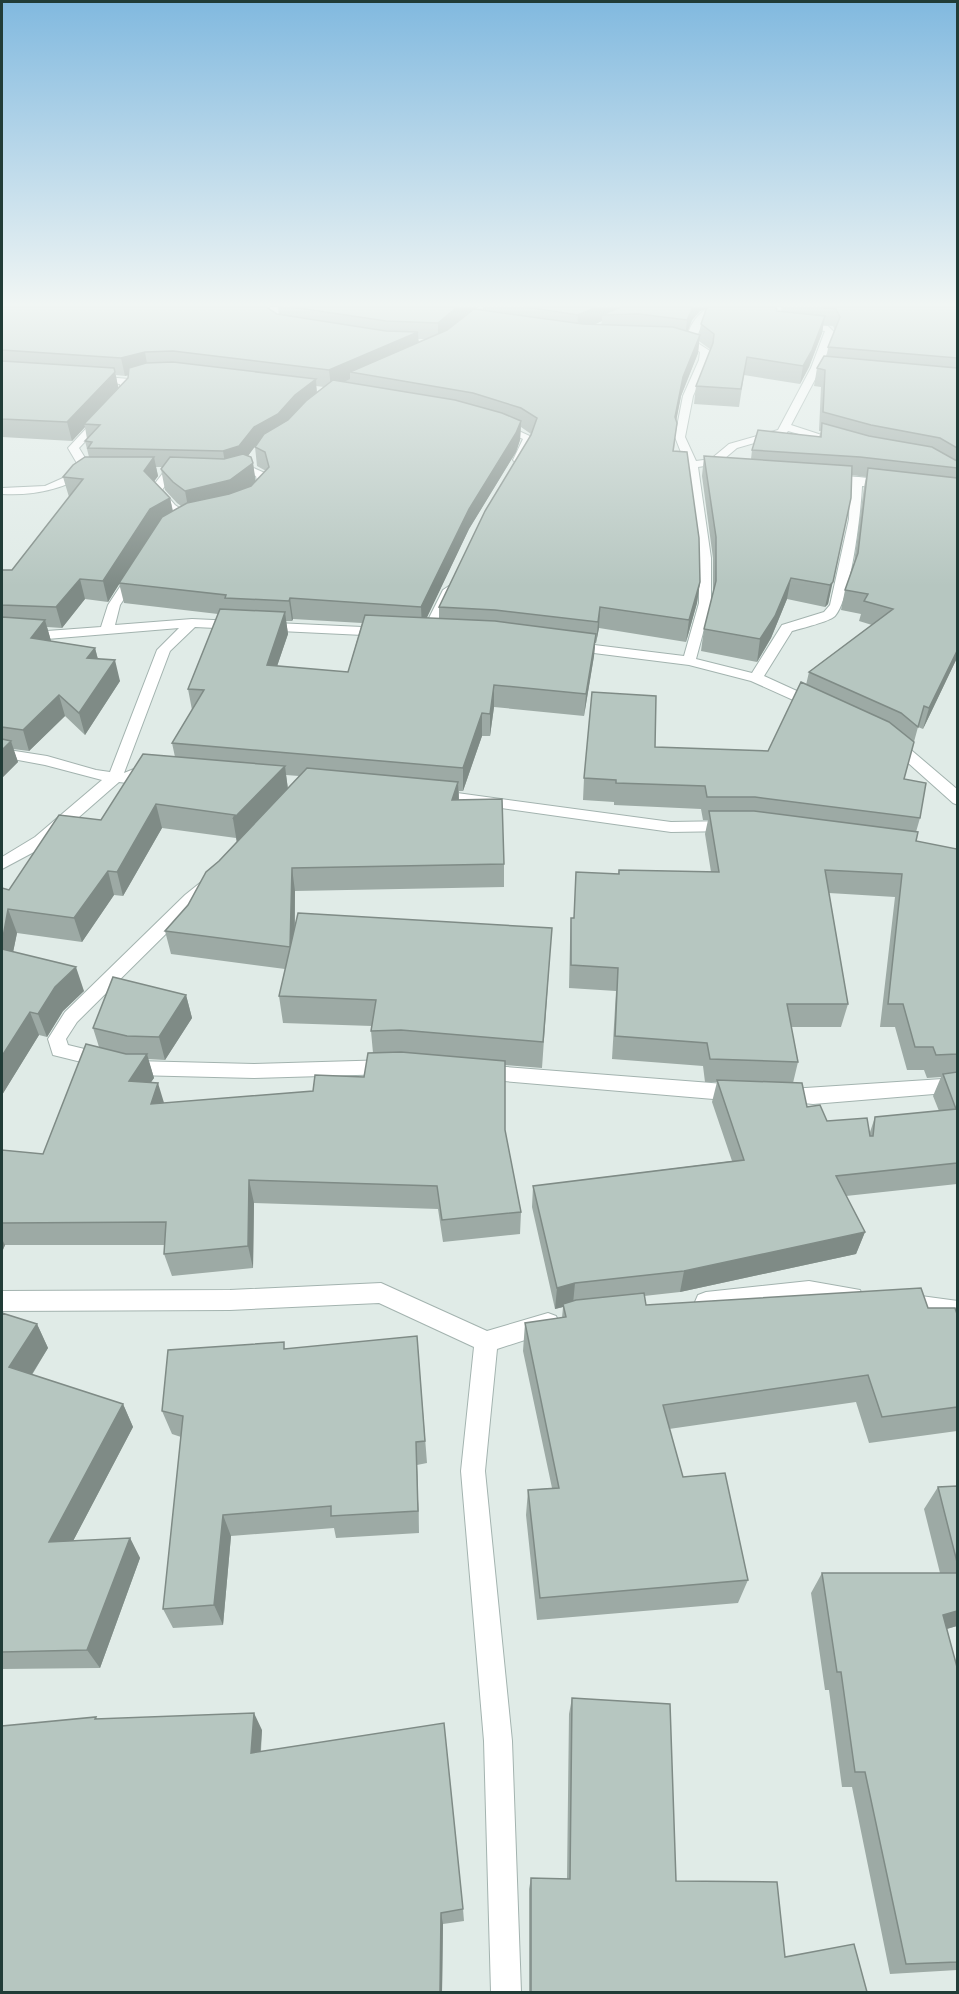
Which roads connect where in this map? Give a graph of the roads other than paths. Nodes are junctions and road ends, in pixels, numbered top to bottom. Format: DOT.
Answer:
graph roads {
  1 [pos="118,400"];
  2 [pos="687,400"];
  3 [pos="799,400"];
  4 [pos="492,422"];
  5 [pos="785,427"];
  6 [pos="853,446"];
  7 [pos="692,468"];
  8 [pos="720,470"];
  9 [pos="170,471"];
  10 [pos="512,472"];
  11 [pos="215,473"];
  12 [pos="811,478"];
  13 [pos="856,482"];
  14 [pos="902,486"];
  15 [pos="2,491"];
  16 [pos="248,502"];
  17 [pos="186,519"];
  18 [pos="143,560"];
  19 [pos="453,582"];
  20 [pos="192,623"];
  21 [pos="107,630"];
  22 [pos="2,631"];
  23 [pos="396,633"];
  24 [pos="428,634"];
  25 [pos="552,644"];
  26 [pos="688,662"];
  27 [pos="756,678"];
  28 [pos="828,711"];
  29 [pos="879,734"];
  30 [pos="2,753"];
  31 [pos="167,772"];
  32 [pos="115,777"];
  33 [pos="952,784"];
  34 [pos="423,794"];
  35 [pos="957,800"];
  36 [pos="750,827"];
  37 [pos="2,864"];
  38 [pos="224,870"];
  39 [pos="403,1066"];
  40 [pos="463,1071"];
  41 [pos="957,1085"];
  42 [pos="2,1301"];
  43 [pos="691,1304"];
  44 [pos="957,1311"];
  45 [pos="573,1316"];
  46 [pos="486,1342"];
  47 [pos="506,1992"];
  1 -- 15 [label="street"];
  2 -- 7 [label="street"];
  3 -- 5 [label="street"];
  4 -- 10 [label="street"];
  5 -- 6 [label="street"];
  5 -- 7 [label="street"];
  7 -- 8 [label="street"];
  7 -- 26 [label="street"];
  9 -- 17 [label="street"];
  11 -- 16 [label="street"];
  12 -- 13 [label="street"];
  13 -- 14 [label="street"];
  13 -- 27 [label="street"];
  18 -- 21 [label="street"];
  19 -- 24 [label="street"];
  20 -- 21 [label="street"];
  20 -- 23 [label="street"];
  20 -- 32 [label="street"];
  21 -- 22 [label="street"];
  25 -- 26 [label="street"];
  26 -- 27 [label="street"];
  27 -- 28 [label="street"];
  29 -- 33 [label="street"];
  30 -- 32 [label="street"];
  31 -- 32 [label="street"];
  32 -- 37 [label="street"];
  33 -- 35 [label="street"];
  34 -- 36 [label="street"];
  38 -- 39 [label="street"];
  40 -- 41 [label="street"];
  42 -- 46 [label="street"];
  43 -- 44 [label="street"];
  45 -- 46 [label="street"];
  46 -- 47 [label="street"];
}
